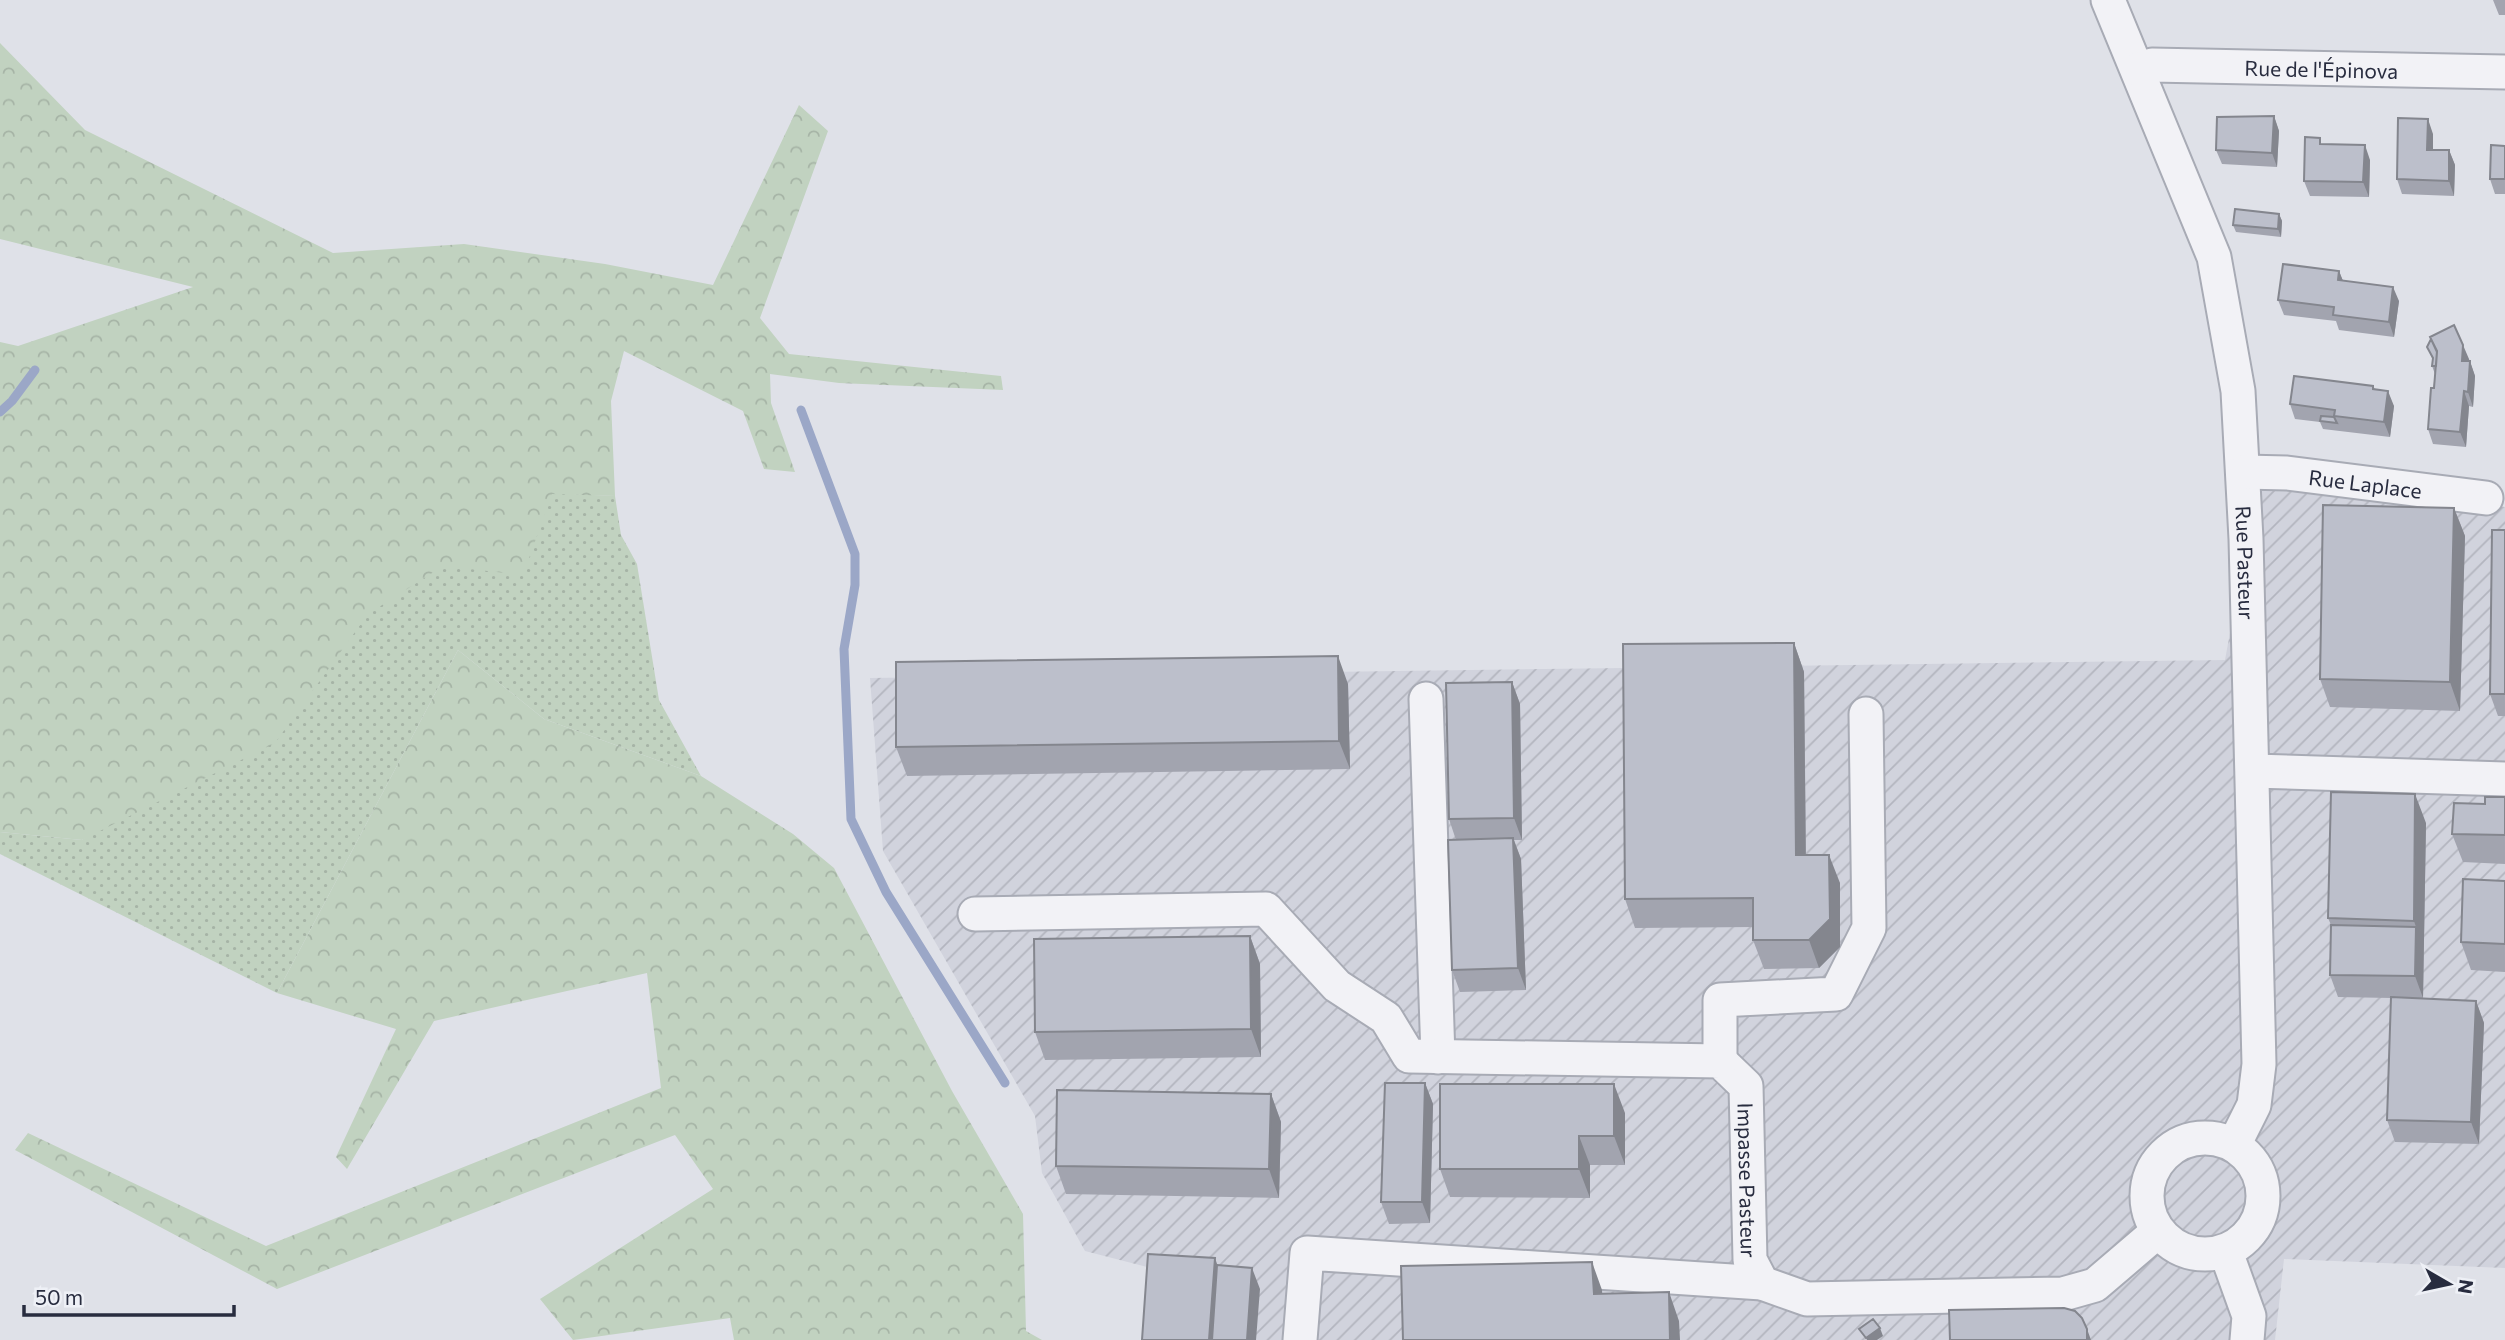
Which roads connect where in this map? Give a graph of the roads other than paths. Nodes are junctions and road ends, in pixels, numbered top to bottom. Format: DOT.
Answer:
graph roads {
  1 [pos="2108,0"];
  2 [pos="2138,69"];
  3 [pos="2505,72"];
  4 [pos="2244,472"];
  5 [pos="2486,498"];
  6 [pos="1426,699"];
  7 [pos="1867,714"];
  8 [pos="2253,771"];
  9 [pos="2505,779"];
  10 [pos="975,914"];
  11 [pos="1423,1056"];
  12 [pos="1720,1061"];
  13 [pos="2234,1145"];
  14 [pos="2157,1232"];
  15 [pos="2226,1252"];
  16 [pos="1762,1283"];
  17 [pos="1300,1340"];
  18 [pos="2247,1340"];
  1 -- 2 [label="street, Rue Pasteur"];
  2 -- 3 [label="street, Rue de l'Épinova"];
  2 -- 4 [label="street, Rue Pasteur"];
  4 -- 5 [label="street, Rue Laplace"];
  4 -- 8 [label="street, Rue Pasteur"];
  6 -- 11 [label="street"];
  7 -- 12 [label="street"];
  8 -- 9 [label="street"];
  8 -- 13 [label="street, Rue Pasteur"];
  10 -- 11 [label="street"];
  11 -- 12 [label="street"];
  12 -- 16 [label="street, Impasse Pasteur"];
  13 -- 14 [label="street"];
  13 -- 15 [label="street"];
  14 -- 15 [label="street"];
  14 -- 16 [label="street, Impasse Pasteur"];
  15 -- 18 [label="street"];
  16 -- 17 [label="street"];
}
